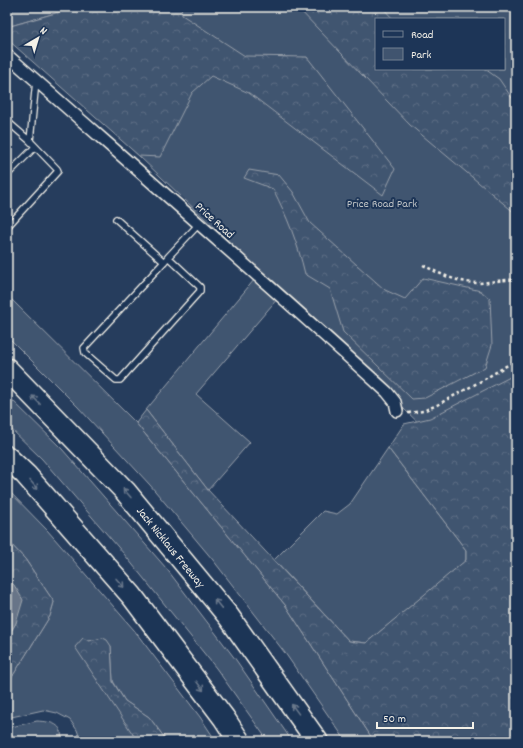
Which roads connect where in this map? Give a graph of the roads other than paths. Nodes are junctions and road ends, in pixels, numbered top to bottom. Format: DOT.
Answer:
graph roads {
  1 [pos="7,55"];
  2 [pos="36,81"];
  3 [pos="7,122"];
  4 [pos="30,141"];
  5 [pos="35,147"];
  6 [pos="7,175"];
  7 [pos="116,219"];
  8 [pos="199,224"];
  9 [pos="7,227"];
  10 [pos="166,260"];
  11 [pos="7,369"];
  12 [pos="397,411"];
  13 [pos="7,458"];
  14 [pos="239,741"];
  15 [pos="318,741"];
  1 -- 2 [label="street, Price Road"];
  2 -- 4 [label="lane"];
  2 -- 8 [label="street, Price Road"];
  3 -- 4 [label="lane"];
  4 -- 5 [label="lane"];
  5 -- 6 [label="lane"];
  5 -- 9 [label="lane"];
  7 -- 10 [label="lane"];
  8 -- 10 [label="lane"];
  8 -- 12 [label="street, Price Road"];
  10 -- 10 [label="lane"];
  15 -- 11 [label="highway, Jack Nicklaus Freeway, one-way"];
  13 -- 14 [label="highway, one-way"];
}
